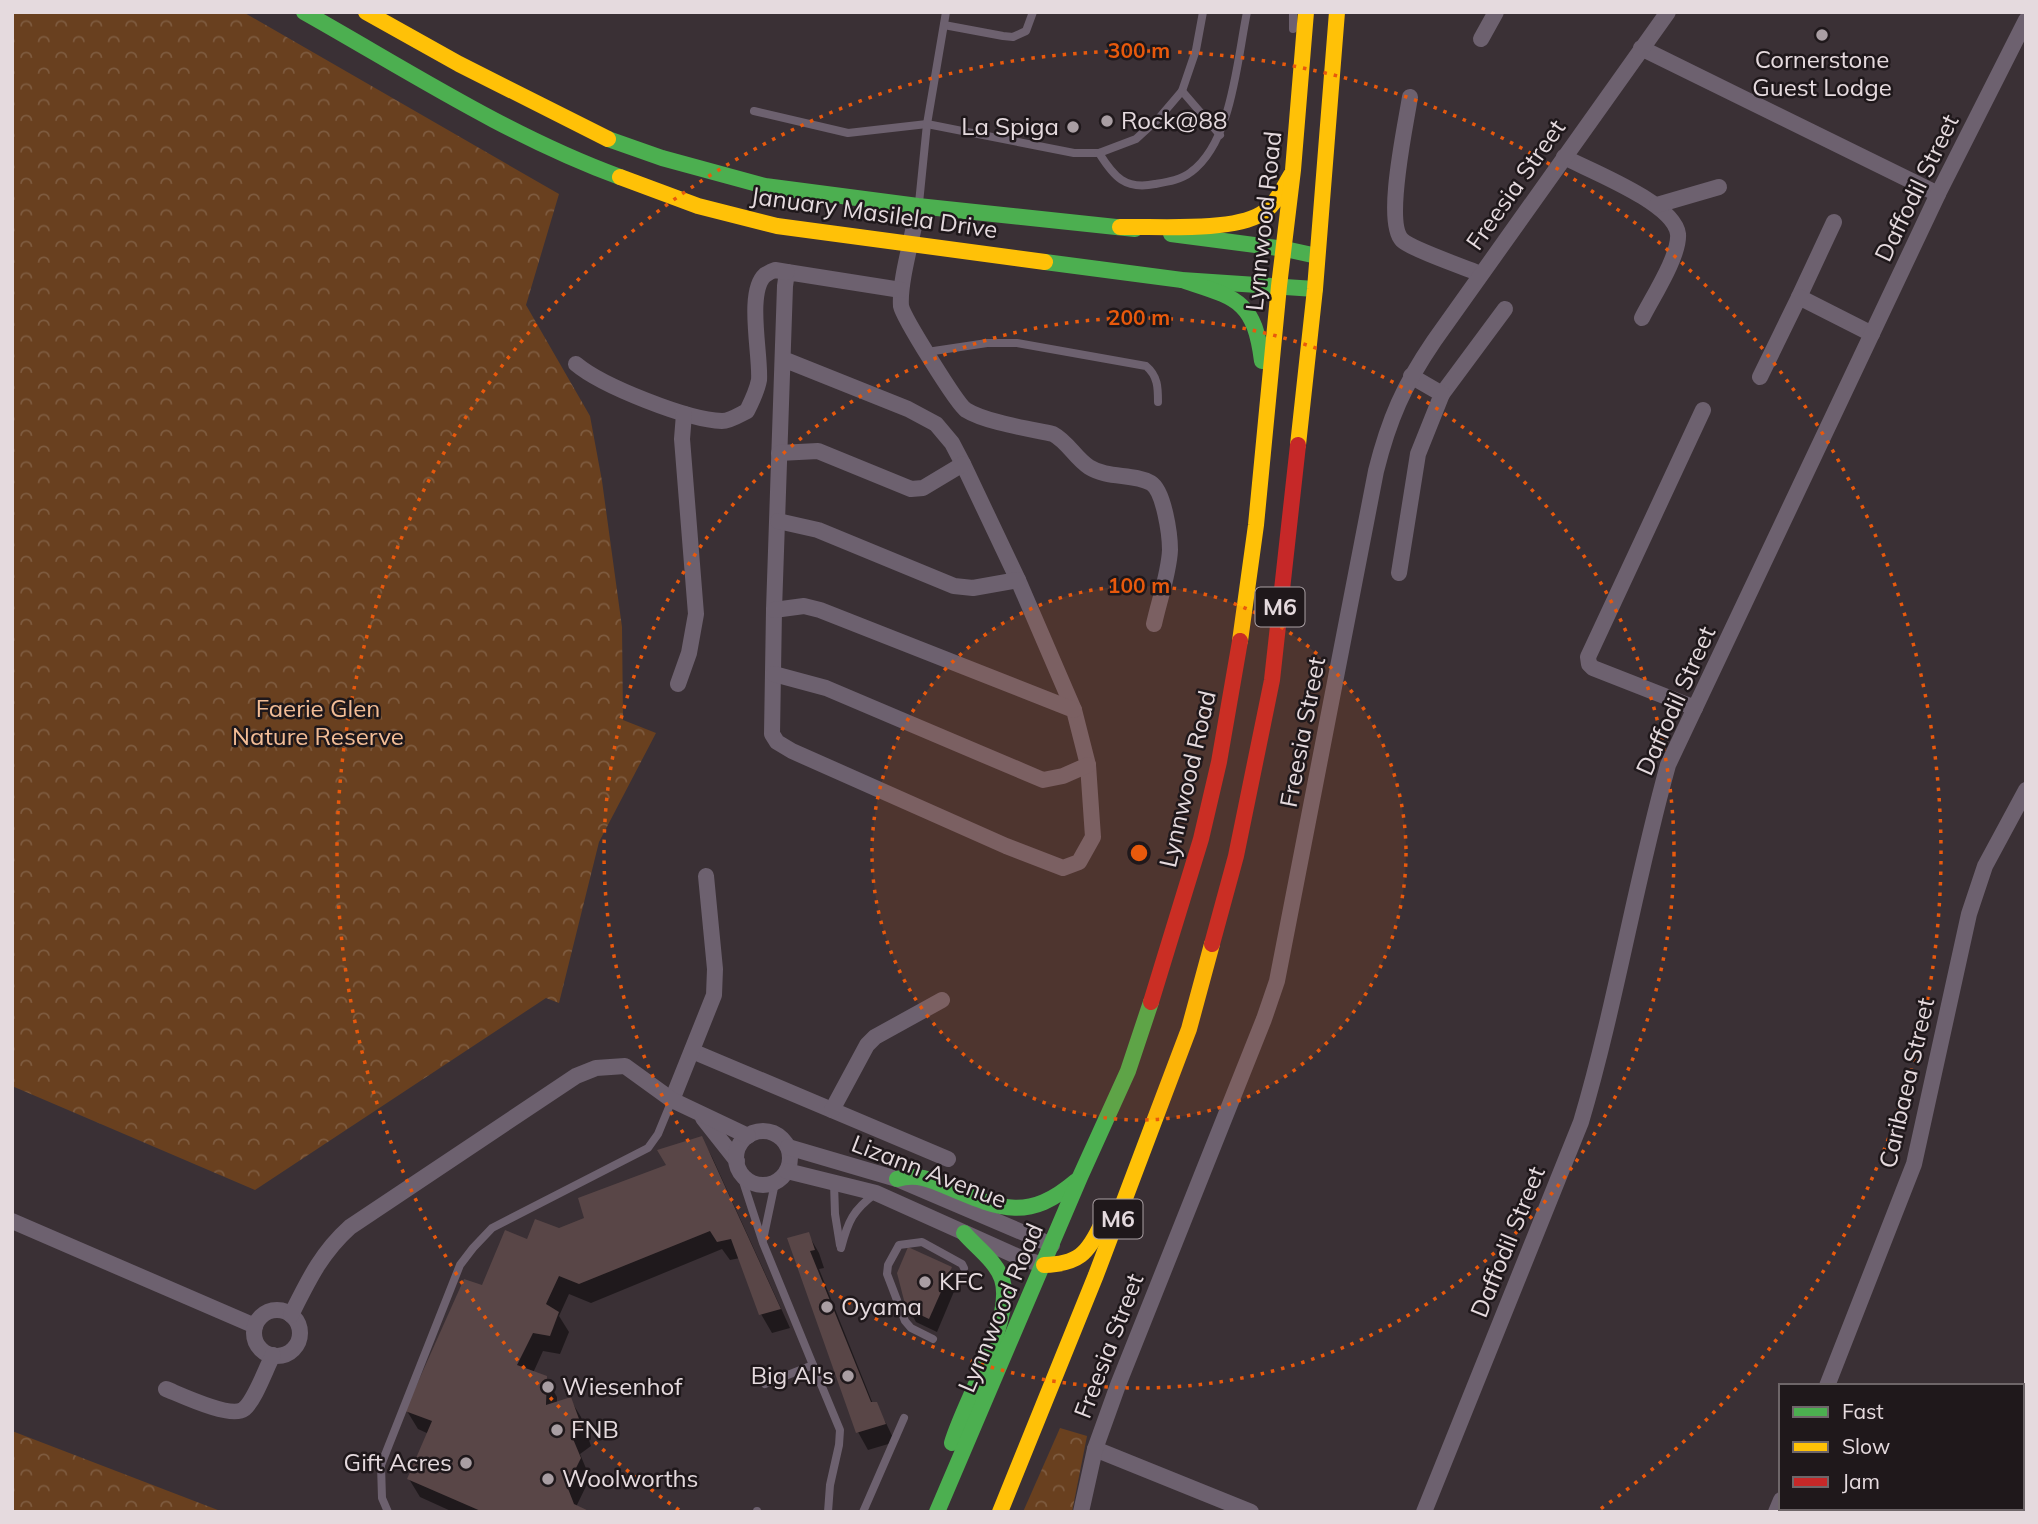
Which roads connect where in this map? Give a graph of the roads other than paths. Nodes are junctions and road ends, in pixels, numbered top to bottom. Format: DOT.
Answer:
graph roads {
  1 [pos="304,12"];
  2 [pos="366,12"];
  3 [pos="946,12"];
  4 [pos="1033,12"];
  5 [pos="1203,12"];
  6 [pos="1247,12"];
  7 [pos="1293,12"];
  8 [pos="1306,12"];
  9 [pos="1337,12"];
  10 [pos="1496,12"];
  11 [pos="1661,14"];
  12 [pos="2026,20"];
  13 [pos="944,25"];
  14 [pos="1480,39"];
  15 [pos="1641,48"];
  16 [pos="1182,90"];
  17 [pos="1410,97"];
  18 [pos="754,111"];
  19 [pos="927,124"];
  20 [pos="1220,135"];
  21 [pos="1296,140"];
  22 [pos="1100,153"];
  23 [pos="1564,157"];
  24 [pos="1293,170"];
  25 [pos="1718,187"];
  26 [pos="1938,194"];
  27 [pos="1657,205"];
  28 [pos="918,206"];
  29 [pos="1834,222"];
  30 [pos="1121,227"];
  31 [pos="912,243"];
  32 [pos="1285,249"];
  33 [pos="1317,256"];
  34 [pos="788,272"];
  35 [pos="1481,274"];
  36 [pos="1182,280"];
  37 [pos="1279,286"];
  38 [pos="1315,289"];
  39 [pos="901,290"];
  40 [pos="1799,297"];
  41 [pos="1505,310"];
  42 [pos="1642,318"];
  43 [pos="1872,334"];
  44 [pos="927,352"];
  45 [pos="783,359"];
  46 [pos="576,364"];
  47 [pos="1411,376"];
  48 [pos="1760,377"];
  49 [pos="1442,394"];
  50 [pos="1158,402"];
  51 [pos="1703,410"];
  52 [pos="684,414"];
  53 [pos="1264,442"];
  54 [pos="779,453"];
  55 [pos="963,464"];
  56 [pos="778,521"];
  57 [pos="1399,573"];
  58 [pos="1018,580"];
  59 [pos="774,610"];
  60 [pos="1154,624"];
  61 [pos="774,674"];
  62 [pos="678,684"];
  63 [pos="1695,708"];
  64 [pos="1074,710"];
  65 [pos="1088,765"];
  66 [pos="2026,790"];
  67 [pos="706,876"];
  68 [pos="1217,920"];
  69 [pos="942,1000"];
  70 [pos="692,1051"];
  71 [pos="672,1100"];
  72 [pos="832,1110"];
  73 [pos="701,1116"];
  74 [pos="748,1136"];
  75 [pos="788,1147"];
  76 [pos="948,1159"];
  77 [pos="738,1165"];
  78 [pos="781,1177"];
  79 [pos="1080,1177"];
  80 [pos="897,1179"];
  81 [pos="834,1182"];
  82 [pos="876,1193"];
  83 [pos="12,1221"];
  84 [pos="964,1233"];
  85 [pos="763,1243"];
  86 [pos="1052,1245"];
  87 [pos="1078,1259"];
  88 [pos="1044,1265"];
  89 [pos="964,1268"];
  90 [pos="291,1315"];
  91 [pos="1075,1325"];
  92 [pos="255,1326"];
  93 [pos="933,1339"];
  94 [pos="273,1355"];
  95 [pos="813,1365"];
  96 [pos="765,1384"];
  97 [pos="1827,1384"];
  98 [pos="166,1389"];
  99 [pos="904,1418"];
  100 [pos="1095,1448"];
  101 [pos="938,1510"];
  102 [pos="1244,1511"];
  103 [pos="388,1512"];
  104 [pos="828,1512"];
  105 [pos="863,1512"];
  106 [pos="1000,1512"];
  107 [pos="1081,1512"];
  108 [pos="1424,1512"];
  1 -- 31 [label="main road, January Masilela Drive"];
  2 -- 28 [label="main road, January Masilela Drive"];
  3 -- 13 [label="lane"];
  4 -- 13 [label="lane"];
  5 -- 16 [label="lane"];
  6 -- 20 [label="lane"];
  7 -- 21 [label="lane"];
  8 -- 21 [label="main road, Lynnwood Road / M6"];
  9 -- 33 [label="main road, M6"];
  10 -- 14 [label="street"];
  11 -- 15 [label="street, Freesia Street"];
  12 -- 26 [label="street, Daffodil Street"];
  13 -- 19 [label="lane"];
  15 -- 23 [label="street, Freesia Street"];
  15 -- 26 [label="street"];
  16 -- 20 [label="lane"];
  16 -- 22 [label="lane"];
  17 -- 35 [label="street"];
  18 -- 19 [label="lane"];
  19 -- 22 [label="lane"];
  19 -- 28 [label="lane"];
  20 -- 22 [label="lane"];
  21 -- 24 [label="main road, Lynnwood Road / M6"];
  23 -- 27 [label="street"];
  23 -- 35 [label="street, Freesia Street"];
  24 -- 30 [label="main road"];
  24 -- 32 [label="main road, Lynnwood Road / M6"];
  25 -- 27 [label="street"];
  26 -- 43 [label="street, Daffodil Street"];
  27 -- 42 [label="street"];
  28 -- 30 [label="main road, January Masilela Drive"];
  28 -- 31 [label="street"];
  29 -- 40 [label="street"];
  30 -- 32 [label="main road, January Masilela Drive"];
  31 -- 36 [label="main road, January Masilela Drive"];
  31 -- 39 [label="street"];
  32 -- 33 [label="main road, January Masilela Drive"];
  32 -- 37 [label="main road, Lynnwood Road / M6"];
  33 -- 38 [label="main road, M6"];
  34 -- 39 [label="street"];
  34 -- 45 [label="street"];
  34 -- 52 [label="street"];
  35 -- 47 [label="street, Freesia Street"];
  36 -- 37 [label="main road, January Masilela Drive"];
  36 -- 53 [label="main road"];
  37 -- 38 [label="main road, January Masilela Drive"];
  37 -- 53 [label="main road, Lynnwood Road / M6"];
  38 -- 68 [label="main road, M6"];
  39 -- 44 [label="street"];
  40 -- 43 [label="street"];
  40 -- 48 [label="street"];
  41 -- 49 [label="street"];
  43 -- 63 [label="street, Daffodil Street"];
  44 -- 50 [label="lane"];
  44 -- 60 [label="street"];
  45 -- 54 [label="street"];
  45 -- 55 [label="street"];
  46 -- 52 [label="street"];
  47 -- 49 [label="street"];
  47 -- 100 [label="street, Freesia Street"];
  49 -- 57 [label="street"];
  51 -- 63 [label="street"];
  52 -- 62 [label="street"];
  53 -- 79 [label="main road, Lynnwood Road / M6"];
  54 -- 55 [label="street"];
  54 -- 56 [label="street"];
  55 -- 58 [label="street"];
  56 -- 58 [label="street"];
  56 -- 59 [label="street"];
  58 -- 64 [label="street"];
  59 -- 61 [label="street"];
  59 -- 64 [label="street"];
  61 -- 65 [label="street"];
  61 -- 65 [label="street"];
  63 -- 108 [label="street, Daffodil Street"];
  64 -- 65 [label="street"];
  66 -- 97 [label="street, Caribaea Street"];
  67 -- 70 [label="street"];
  68 -- 87 [label="main road"];
  68 -- 91 [label="main road, M6"];
  69 -- 72 [label="street"];
  70 -- 71 [label="street"];
  70 -- 72 [label="street, Lizann Avenue"];
  71 -- 73 [label="street"];
  71 -- 90 [label="street"];
  71 -- 103 [label="lane"];
  72 -- 76 [label="street, Lizann Avenue"];
  73 -- 74 [label="street"];
  73 -- 77 [label="street"];
  74 -- 75 [label="street"];
  74 -- 77 [label="street"];
  75 -- 78 [label="street"];
  75 -- 80 [label="street, Lizann Avenue"];
  77 -- 78 [label="street"];
  77 -- 85 [label="lane"];
  78 -- 81 [label="street, Lizann Avenue"];
  78 -- 85 [label="lane"];
  79 -- 80 [label="main road"];
  79 -- 86 [label="main road, Lynnwood Road / M6"];
  80 -- 86 [label="street, Lizann Avenue"];
  81 -- 82 [label="street, Lizann Avenue"];
  81 -- 82 [label="lane"];
  82 -- 84 [label="street, Lizann Avenue"];
  83 -- 92 [label="street"];
  84 -- 88 [label="street, Lizann Avenue"];
  84 -- 101 [label="main road"];
  85 -- 95 [label="lane"];
  86 -- 87 [label="main road"];
  86 -- 88 [label="main road, Lynnwood Road / M6"];
  87 -- 88 [label="main road"];
  87 -- 91 [label="main road"];
  88 -- 101 [label="main road, Lynnwood Road / M6"];
  89 -- 93 [label="lane"];
  90 -- 92 [label="street"];
  90 -- 94 [label="street"];
  91 -- 106 [label="main road, M6"];
  92 -- 94 [label="street"];
  94 -- 98 [label="street"];
  95 -- 96 [label="lane"];
  95 -- 104 [label="lane"];
  99 -- 105 [label="lane"];
  100 -- 102 [label="street"];
  100 -- 107 [label="street, Freesia Street"];
}
